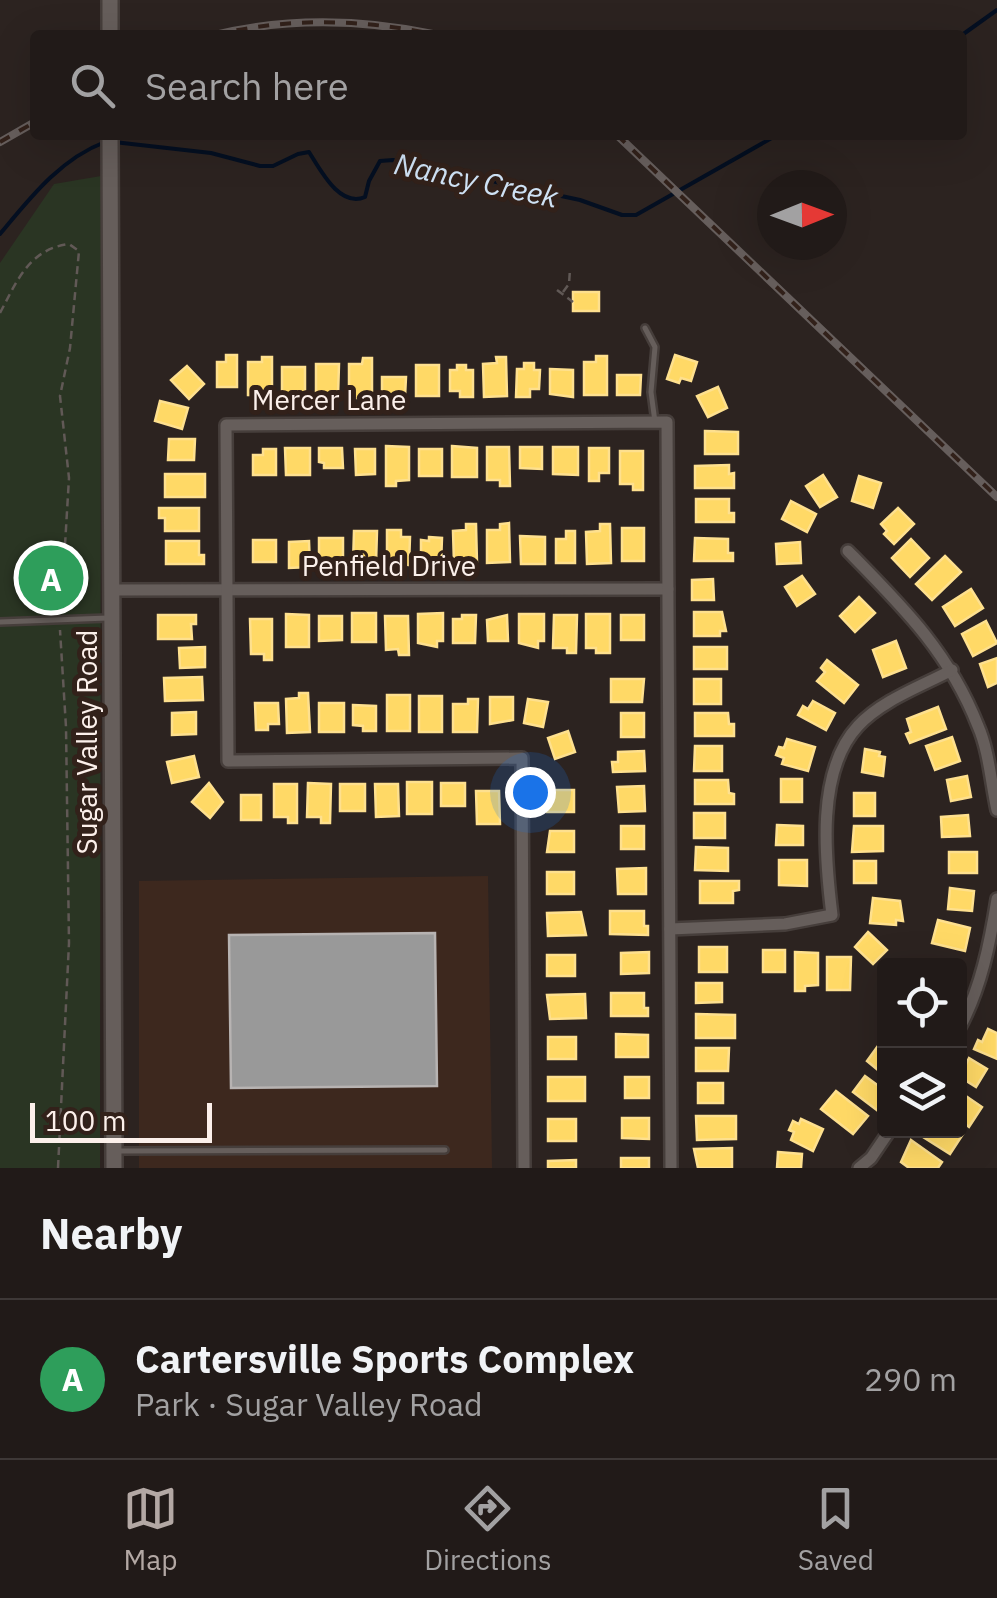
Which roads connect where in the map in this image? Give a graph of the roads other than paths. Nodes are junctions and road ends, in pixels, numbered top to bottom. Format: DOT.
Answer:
graph roads {
  1 [pos="110,0"];
  2 [pos="110,30"];
  3 [pos="110,140"];
  4 [pos="644,328"];
  5 [pos="655,422"];
  6 [pos="848,551"];
  7 [pos="668,588"];
  8 [pos="111,590"];
  9 [pos="227,591"];
  10 [pos="112,618"];
  11 [pos="0,622"];
  12 [pos="952,670"];
  13 [pos="997,810"];
  14 [pos="997,899"];
  15 [pos="670,929"];
  16 [pos="967,1013"];
  17 [pos="885,1138"];
  18 [pos="446,1150"];
  19 [pos="114,1159"];
  20 [pos="524,1168"];
  21 [pos="671,1168"];
  22 [pos="859,1168"];
  1 -- 2 [label="street"];
  3 -- 8 [label="street, Sugar Valley Road"];
  4 -- 5 [label="lane"];
  5 -- 7 [label="street"];
  5 -- 9 [label="street, Mercer Lane"];
  6 -- 12 [label="street"];
  7 -- 9 [label="street, Penfield Drive"];
  7 -- 15 [label="street"];
  8 -- 9 [label="street, Penfield Drive"];
  8 -- 10 [label="street, Sugar Valley Road"];
  9 -- 20 [label="street, Mercer Lane"];
  10 -- 11 [label="lane"];
  10 -- 19 [label="street, Sugar Valley Road"];
  12 -- 13 [label="street"];
  12 -- 15 [label="street"];
  14 -- 16 [label="street"];
  15 -- 21 [label="street"];
  17 -- 22 [label="street"];
  18 -- 19 [label="lane"];
}
